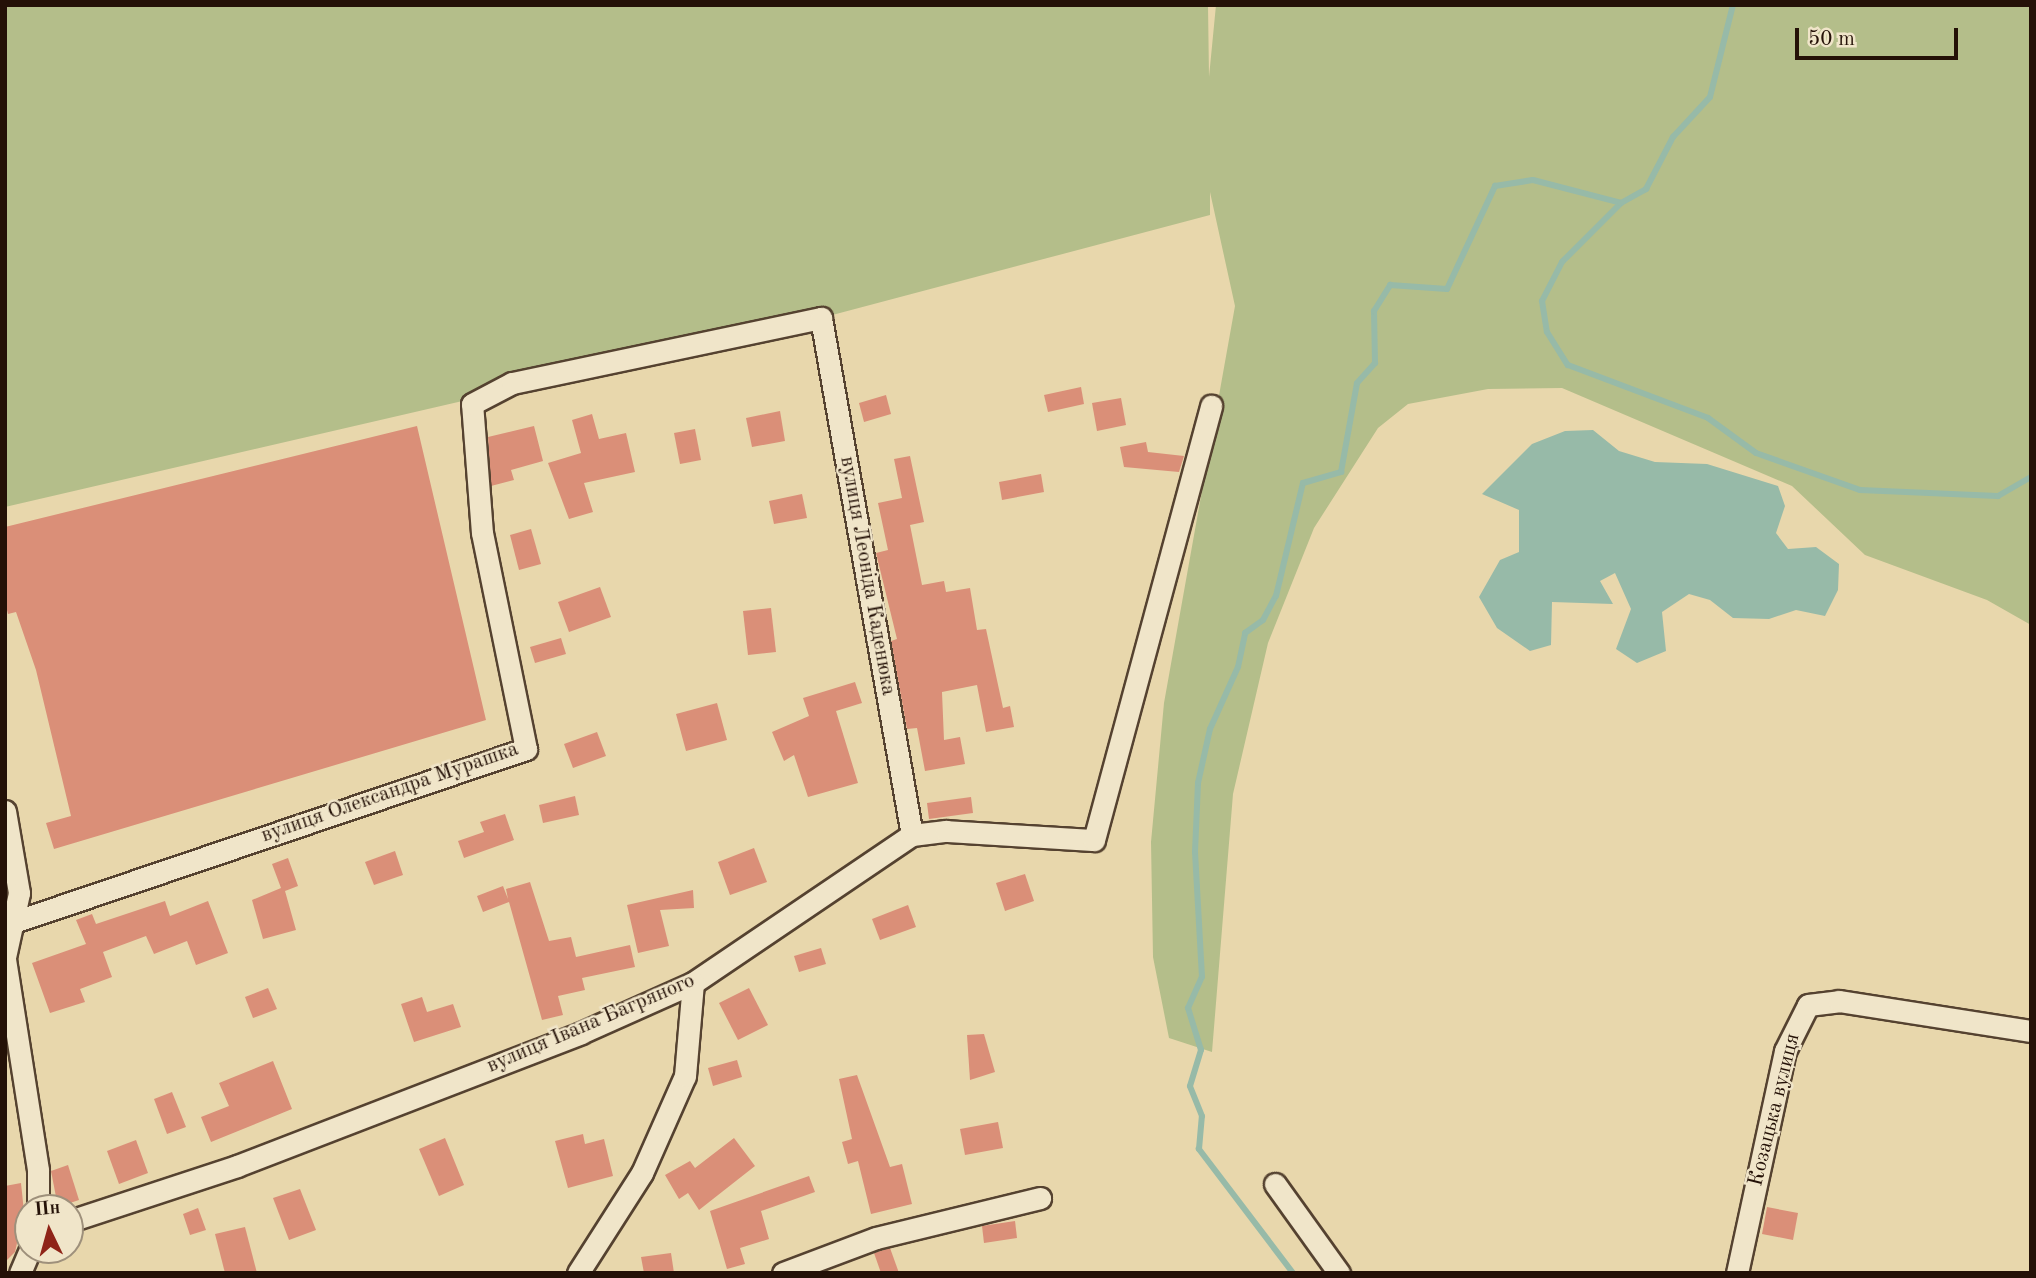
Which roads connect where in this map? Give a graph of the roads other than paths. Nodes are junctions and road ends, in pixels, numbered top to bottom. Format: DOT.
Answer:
graph roads {
  1 [pos="821,318"];
  2 [pos="1211,405"];
  3 [pos="5,811"];
  4 [pos="912,835"];
  5 [pos="9,924"];
  6 [pos="5,958"];
  7 [pos="693,983"];
  8 [pos="2031,1031"];
  9 [pos="1275,1184"];
  10 [pos="38,1194"];
  11 [pos="1040,1198"];
  12 [pos="84,1216"];
  13 [pos="578,1273"];
  14 [pos="783,1273"];
  15 [pos="1339,1273"];
  16 [pos="1737,1273"];
  1 -- 4 [label="street, вулиця Леоніда Каденюка"];
  1 -- 5 [label="street, вулиця Олександра Мурашка"];
  2 -- 4 [label="street, вулиця Івана Багряного"];
  3 -- 5 [label="street"];
  4 -- 7 [label="street, вулиця Івана Багряного"];
  5 -- 6 [label="street"];
  6 -- 10 [label="street"];
  7 -- 12 [label="street, вулиця Івана Багряного"];
  7 -- 13 [label="street"];
  8 -- 16 [label="street, Козацька вулиця"];
  9 -- 15 [label="street"];
  11 -- 14 [label="street"];
}
